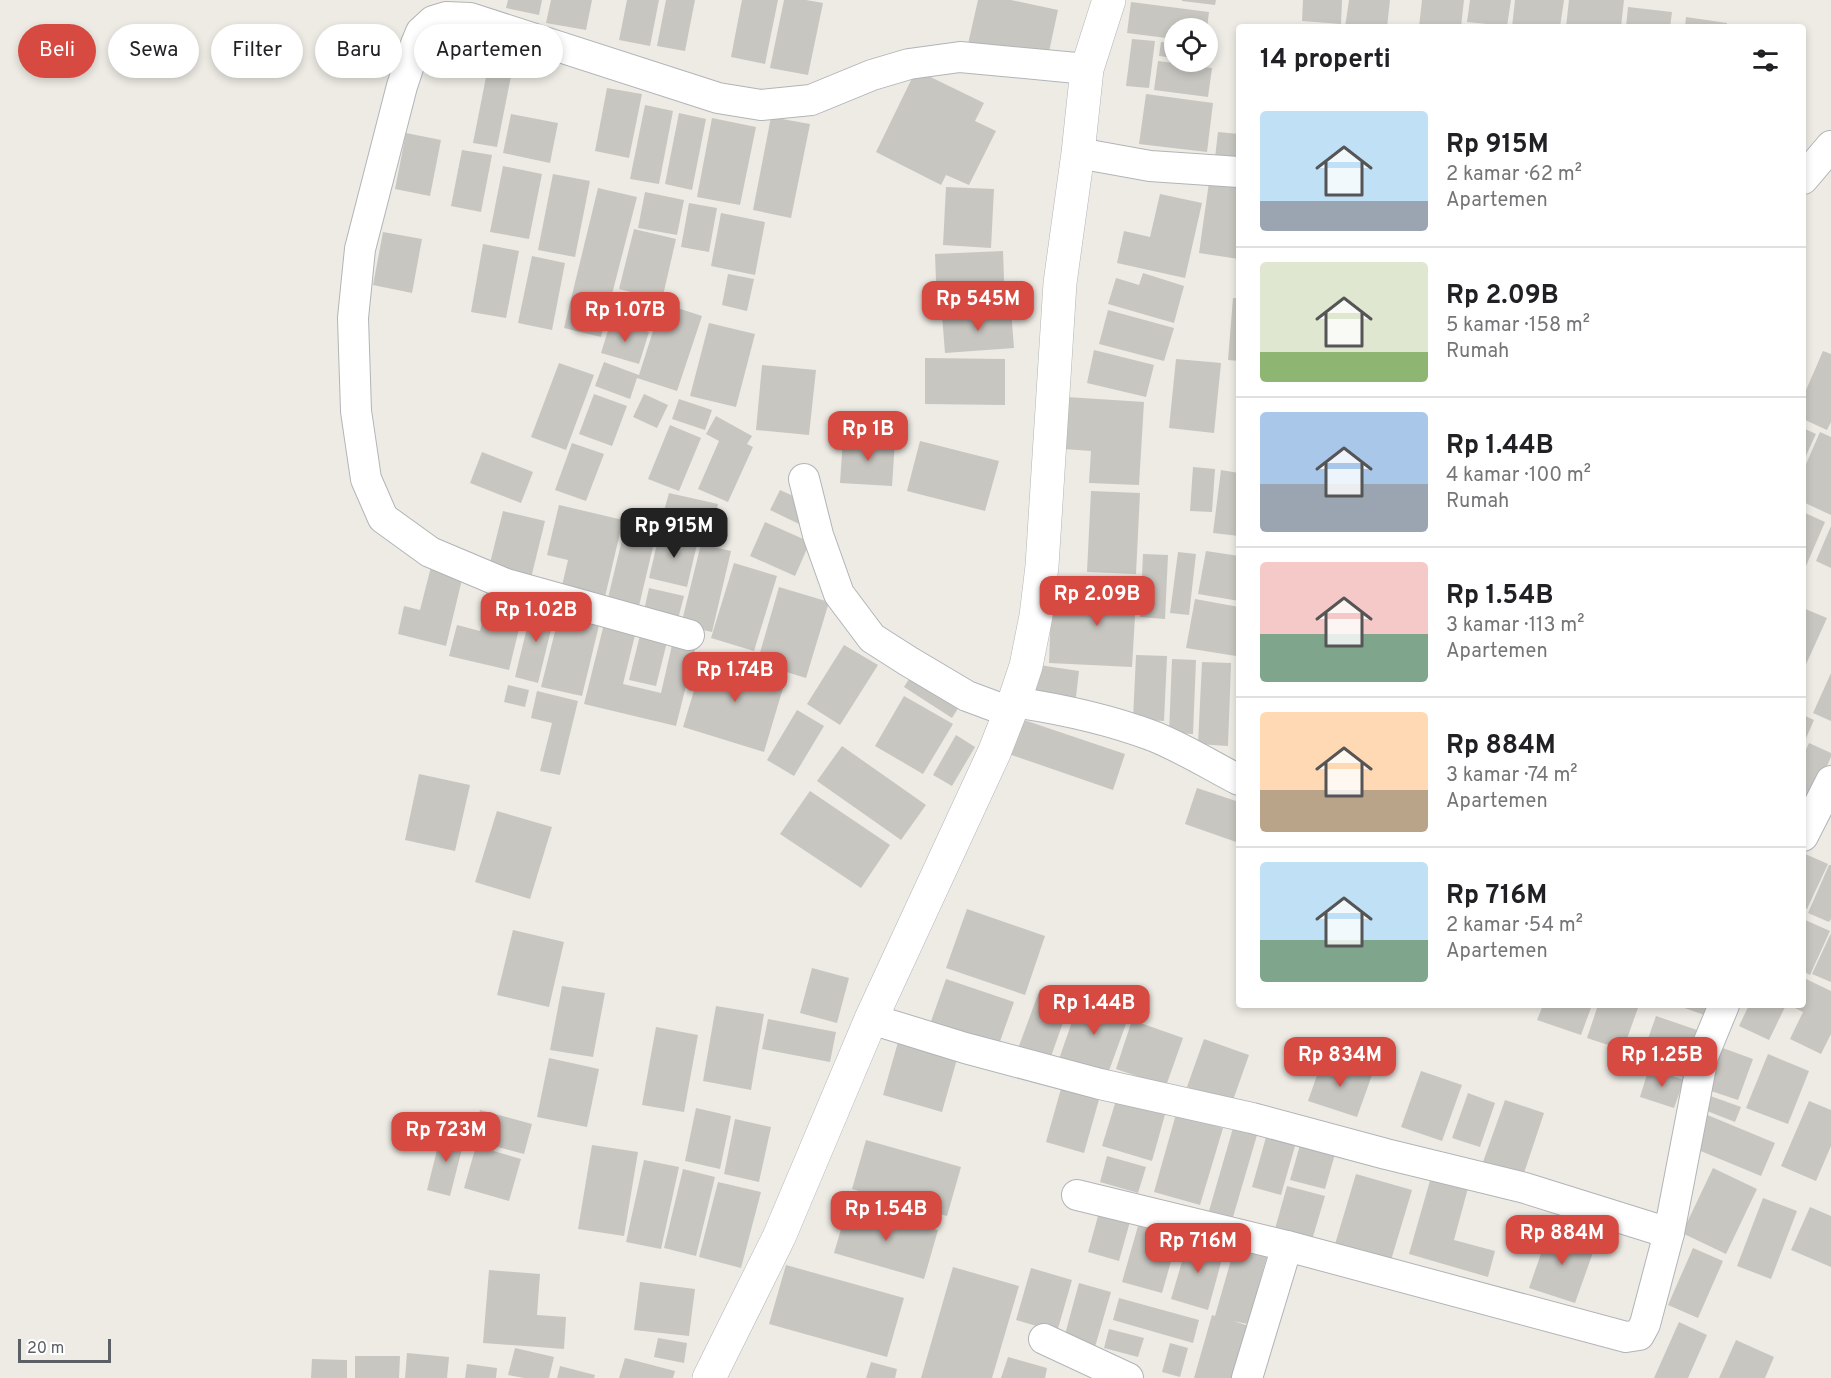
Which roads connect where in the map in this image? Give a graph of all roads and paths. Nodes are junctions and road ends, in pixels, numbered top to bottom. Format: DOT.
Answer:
graph roads {
  1 [pos="1109,0"];
  2 [pos="1087,69"];
  3 [pos="1831,146"];
  4 [pos="1078,153"];
  5 [pos="1236,172"];
  6 [pos="1806,175"];
  7 [pos="804,479"];
  8 [pos="689,635"];
  9 [pos="1012,707"];
  10 [pos="1236,778"];
  11 [pos="1831,781"];
  12 [pos="1806,830"];
  13 [pos="1723,1008"];
  14 [pos="871,1019"];
  15 [pos="1077,1194"];
  16 [pos="1669,1233"];
  17 [pos="1287,1246"];
  18 [pos="1044,1339"];
  19 [pos="709,1378"];
  20 [pos="1128,1378"];
  21 [pos="1247,1378"];
  1 -- 2 [label="street"];
  2 -- 4 [label="street"];
  2 -- 8 [label="street"];
  3 -- 6 [label="street"];
  4 -- 5 [label="street"];
  4 -- 9 [label="street"];
  7 -- 9 [label="street"];
  9 -- 10 [label="street"];
  9 -- 14 [label="street"];
  11 -- 12 [label="street"];
  13 -- 16 [label="street"];
  14 -- 16 [label="street"];
  14 -- 19 [label="street"];
  15 -- 17 [label="street"];
  16 -- 17 [label="street"];
  17 -- 21 [label="street"];
  18 -- 20 [label="street"];
}
